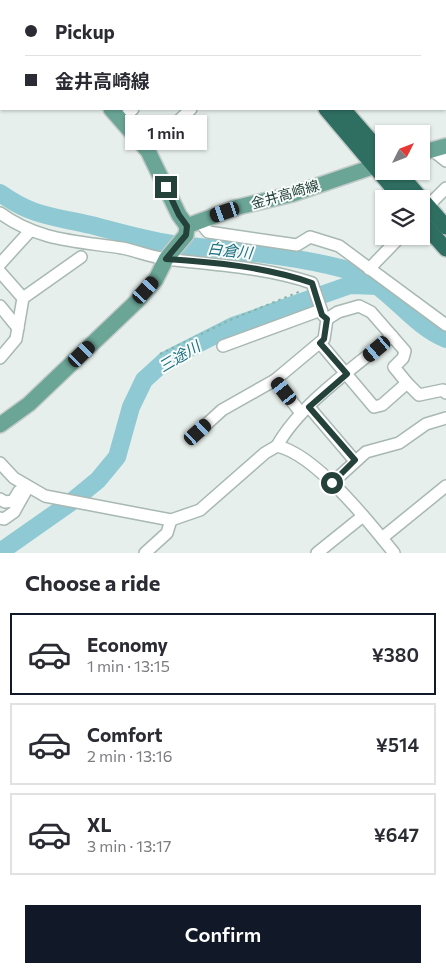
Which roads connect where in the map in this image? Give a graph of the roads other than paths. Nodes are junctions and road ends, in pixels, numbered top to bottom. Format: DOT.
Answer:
graph roads {
  1 [pos="130,110"];
  2 [pos="190,110"];
  3 [pos="327,110"];
  4 [pos="344,110"];
  5 [pos="116,114"];
  6 [pos="159,139"];
  7 [pos="433,150"];
  8 [pos="375,155"];
  9 [pos="375,157"];
  10 [pos="446,161"];
  11 [pos="375,164"];
  12 [pos="405,180"];
  13 [pos="446,188"];
  14 [pos="414,190"];
  15 [pos="430,204"];
  16 [pos="430,208"];
  17 [pos="0,213"];
  18 [pos="446,227"];
  19 [pos="191,228"];
  20 [pos="30,231"];
  21 [pos="430,231"];
  22 [pos="392,245"];
  23 [pos="446,249"];
  24 [pos="80,257"];
  25 [pos="168,257"];
  26 [pos="0,264"];
  27 [pos="369,269"];
  28 [pos="0,272"];
  29 [pos="23,298"];
  30 [pos="0,306"];
  31 [pos="322,310"];
  32 [pos="446,325"];
  33 [pos="18,328"];
  34 [pos="392,336"];
  35 [pos="320,343"];
  36 [pos="223,346"];
  37 [pos="0,358"];
  38 [pos="347,374"];
  39 [pos="275,380"];
  40 [pos="407,383"];
  41 [pos="446,393"];
  42 [pos="305,410"];
  43 [pos="446,418"];
  44 [pos="1,422"];
  45 [pos="198,432"];
  46 [pos="277,446"];
  47 [pos="355,460"];
  48 [pos="0,463"];
  49 [pos="332,483"];
  50 [pos="26,485"];
  51 [pos="444,491"];
  52 [pos="0,499"];
  53 [pos="363,516"];
  54 [pos="0,518"];
  55 [pos="171,520"];
  56 [pos="382,538"];
  57 [pos="145,553"];
  58 [pos="318,553"];
  59 [pos="394,553"];
  1 -- 5 [label="street"];
  2 -- 6 [label="street"];
  3 -- 9 [label="highway"];
  4 -- 8 [label="highway"];
  5 -- 19 [label="main road"];
  7 -- 10 [label="street"];
  11 -- 19 [label="main road, 金井高崎線"];
  12 -- 14 [label="highway"];
  13 -- 15 [label="street"];
  16 -- 18 [label="highway"];
  17 -- 20 [label="street"];
  19 -- 25 [label="main road"];
  19 -- 27 [label="street"];
  20 -- 25 [label="street"];
  20 -- 26 [label="street"];
  21 -- 23 [label="highway"];
  22 -- 27 [label="street"];
  24 -- 29 [label="street"];
  25 -- 31 [label="street"];
  25 -- 44 [label="main road"];
  27 -- 32 [label="street"];
  28 -- 29 [label="street"];
  29 -- 33 [label="street"];
  30 -- 33 [label="street"];
  31 -- 34 [label="street"];
  31 -- 35 [label="street"];
  31 -- 36 [label="street"];
  33 -- 37 [label="street"];
  34 -- 38 [label="street"];
  34 -- 40 [label="street"];
  35 -- 38 [label="street"];
  35 -- 39 [label="street"];
  38 -- 40 [label="street"];
  38 -- 42 [label="street"];
  39 -- 42 [label="street"];
  39 -- 45 [label="street"];
  40 -- 41 [label="street"];
  42 -- 46 [label="street"];
  42 -- 47 [label="street"];
  43 -- 47 [label="street"];
  46 -- 49 [label="street"];
  46 -- 55 [label="street"];
  47 -- 49 [label="street"];
  48 -- 50 [label="street"];
  49 -- 53 [label="street"];
  50 -- 52 [label="street"];
  50 -- 54 [label="street"];
  50 -- 55 [label="street"];
  51 -- 56 [label="street"];
  53 -- 56 [label="street"];
  53 -- 58 [label="street"];
  55 -- 57 [label="street"];
  56 -- 59 [label="street"];
}
